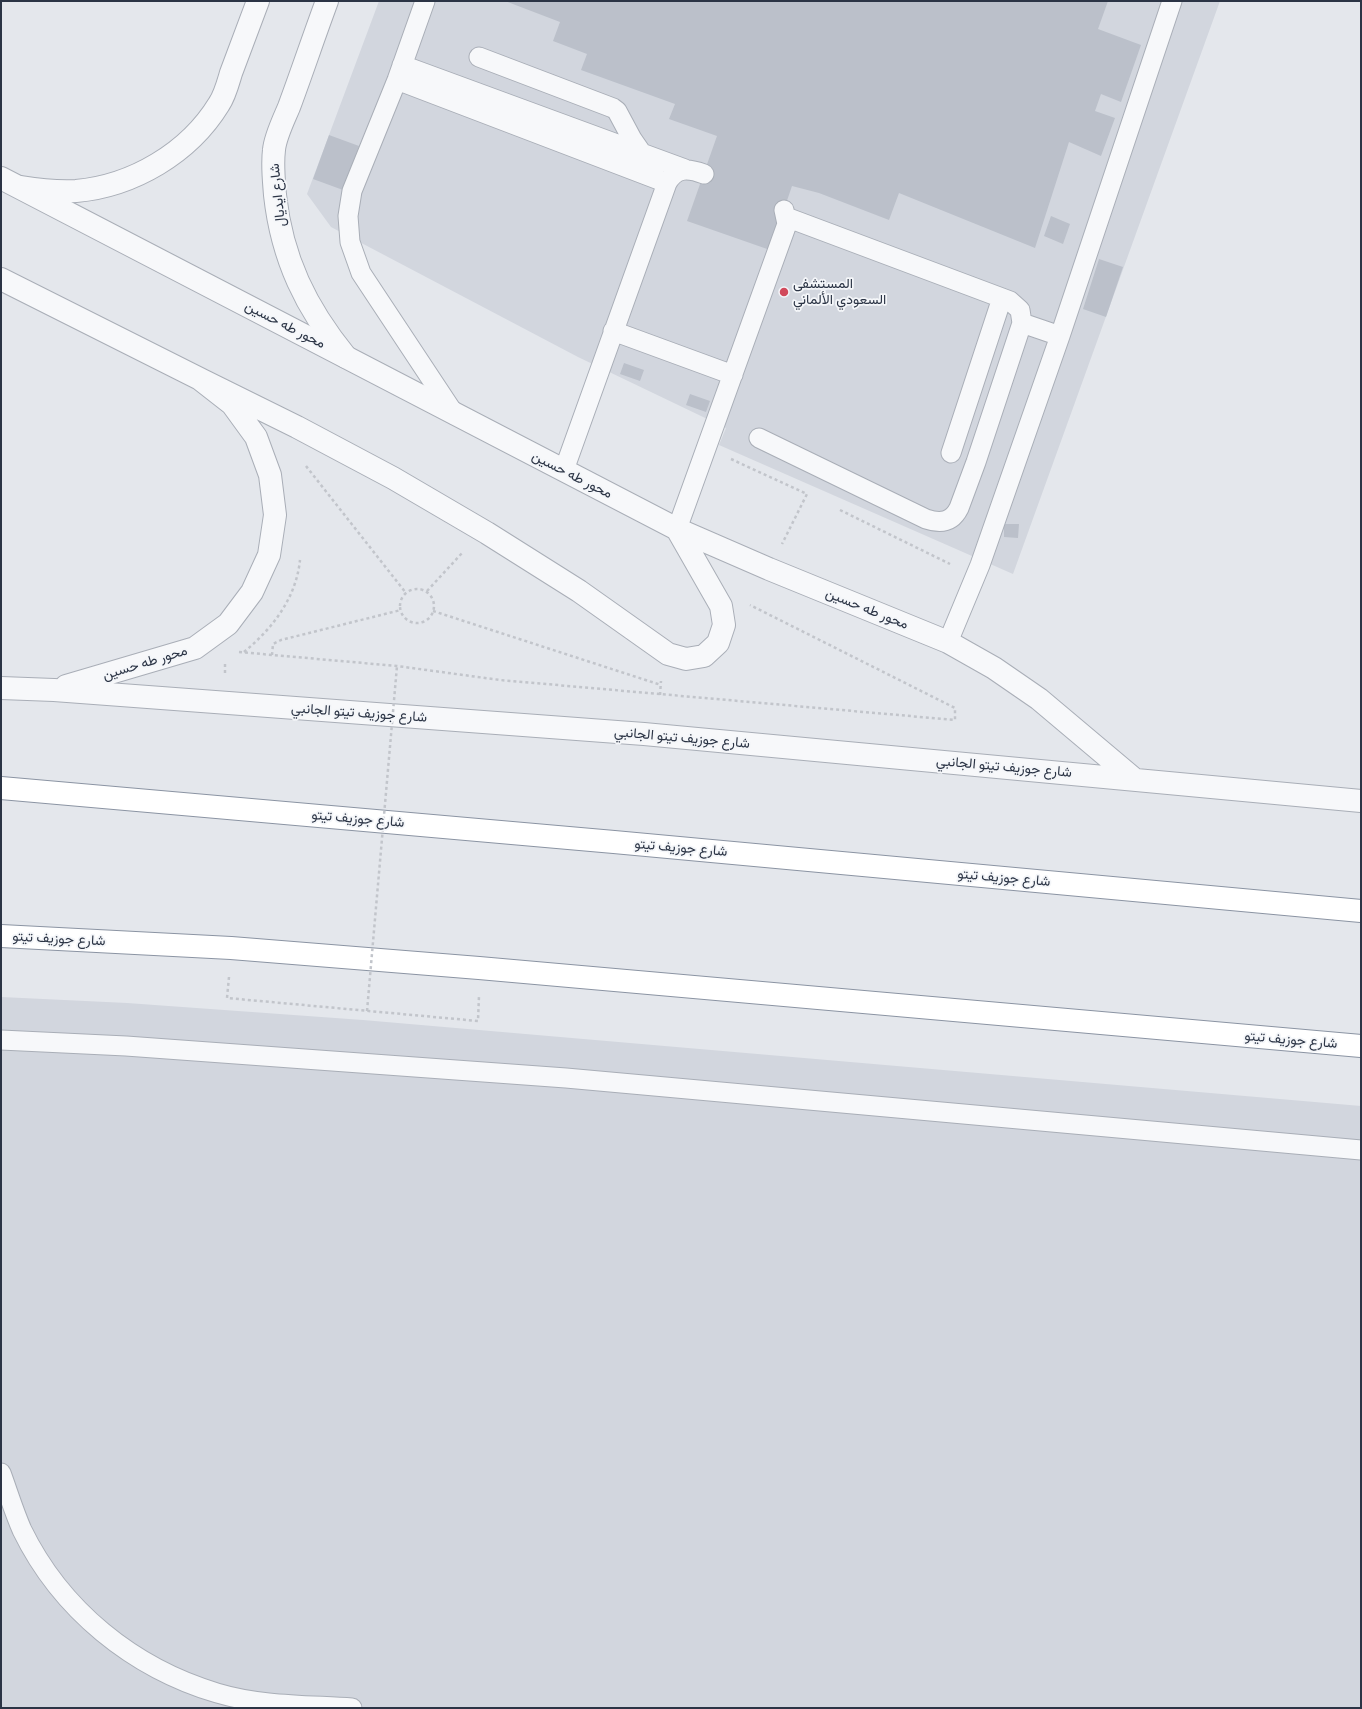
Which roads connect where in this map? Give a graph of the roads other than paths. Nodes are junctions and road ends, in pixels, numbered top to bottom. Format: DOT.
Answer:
graph roads {
  1 [pos="258,1"];
  2 [pos="327,1"];
  3 [pos="425,1"];
  4 [pos="1172,1"];
  5 [pos="479,57"];
  6 [pos="399,73"];
  7 [pos="641,152"];
  8 [pos="685,169"];
  9 [pos="704,174"];
  10 [pos="10,183"];
  11 [pos="667,183"];
  12 [pos="1,279"];
  13 [pos="1002,298"];
  14 [pos="1022,323"];
  15 [pos="613,331"];
  16 [pos="1060,336"];
  17 [pos="346,357"];
  18 [pos="733,375"];
  19 [pos="200,379"];
  20 [pos="455,415"];
  21 [pos="759,438"];
  22 [pos="951,453"];
  23 [pos="564,470"];
  24 [pos="677,529"];
  25 [pos="948,642"];
  26 [pos="1,688"];
  27 [pos="54,690"];
  28 [pos="1134,779"];
  29 [pos="1,788"];
  30 [pos="1361,801"];
  31 [pos="1361,911"];
  32 [pos="1,936"];
  33 [pos="1,1040"];
  34 [pos="1361,1046"];
  35 [pos="1361,1150"];
  36 [pos="1,1473"];
  37 [pos="333,1707"];
  38 [pos="352,1708"];
  1 -- 10 [label="street"];
  2 -- 17 [label="street, شارع ايديال"];
  3 -- 6 [label="lane"];
  4 -- 16 [label="lane"];
  5 -- 7 [label="lane"];
  6 -- 7 [label="lane"];
  6 -- 11 [label="lane"];
  6 -- 20 [label="lane"];
  7 -- 8 [label="lane"];
  8 -- 9 [label="lane"];
  8 -- 11 [label="lane"];
  10 -- 17 [label="street, محور طه حسين"];
  11 -- 15 [label="lane"];
  12 -- 19 [label="street, محور طه حسين"];
  13 -- 14 [label="lane"];
  13 -- 18 [label="lane"];
  13 -- 22 [label="lane"];
  14 -- 16 [label="lane"];
  14 -- 21 [label="lane"];
  15 -- 18 [label="lane"];
  15 -- 23 [label="lane"];
  16 -- 25 [label="lane"];
  17 -- 20 [label="street, محور طه حسين"];
  18 -- 24 [label="lane"];
  19 -- 24 [label="street"];
  19 -- 27 [label="street, محور طه حسين"];
  20 -- 23 [label="street, محور طه حسين"];
  23 -- 24 [label="street, محور طه حسين"];
  24 -- 25 [label="street, محور طه حسين"];
  25 -- 28 [label="street, محور طه حسين"];
  26 -- 27 [label="street, شارع جوزيف تيتو الجانبي"];
  27 -- 28 [label="street, شارع جوزيف تيتو الجانبي"];
  28 -- 30 [label="street, شارع جوزيف تيتو الجانبي"];
  29 -- 31 [label="highway, شارع جوزيف تيتو"];
  32 -- 34 [label="highway, شارع جوزيف تيتو"];
  33 -- 35 [label="lane"];
  36 -- 37 [label="lane"];
  37 -- 38 [label="lane"];
}
